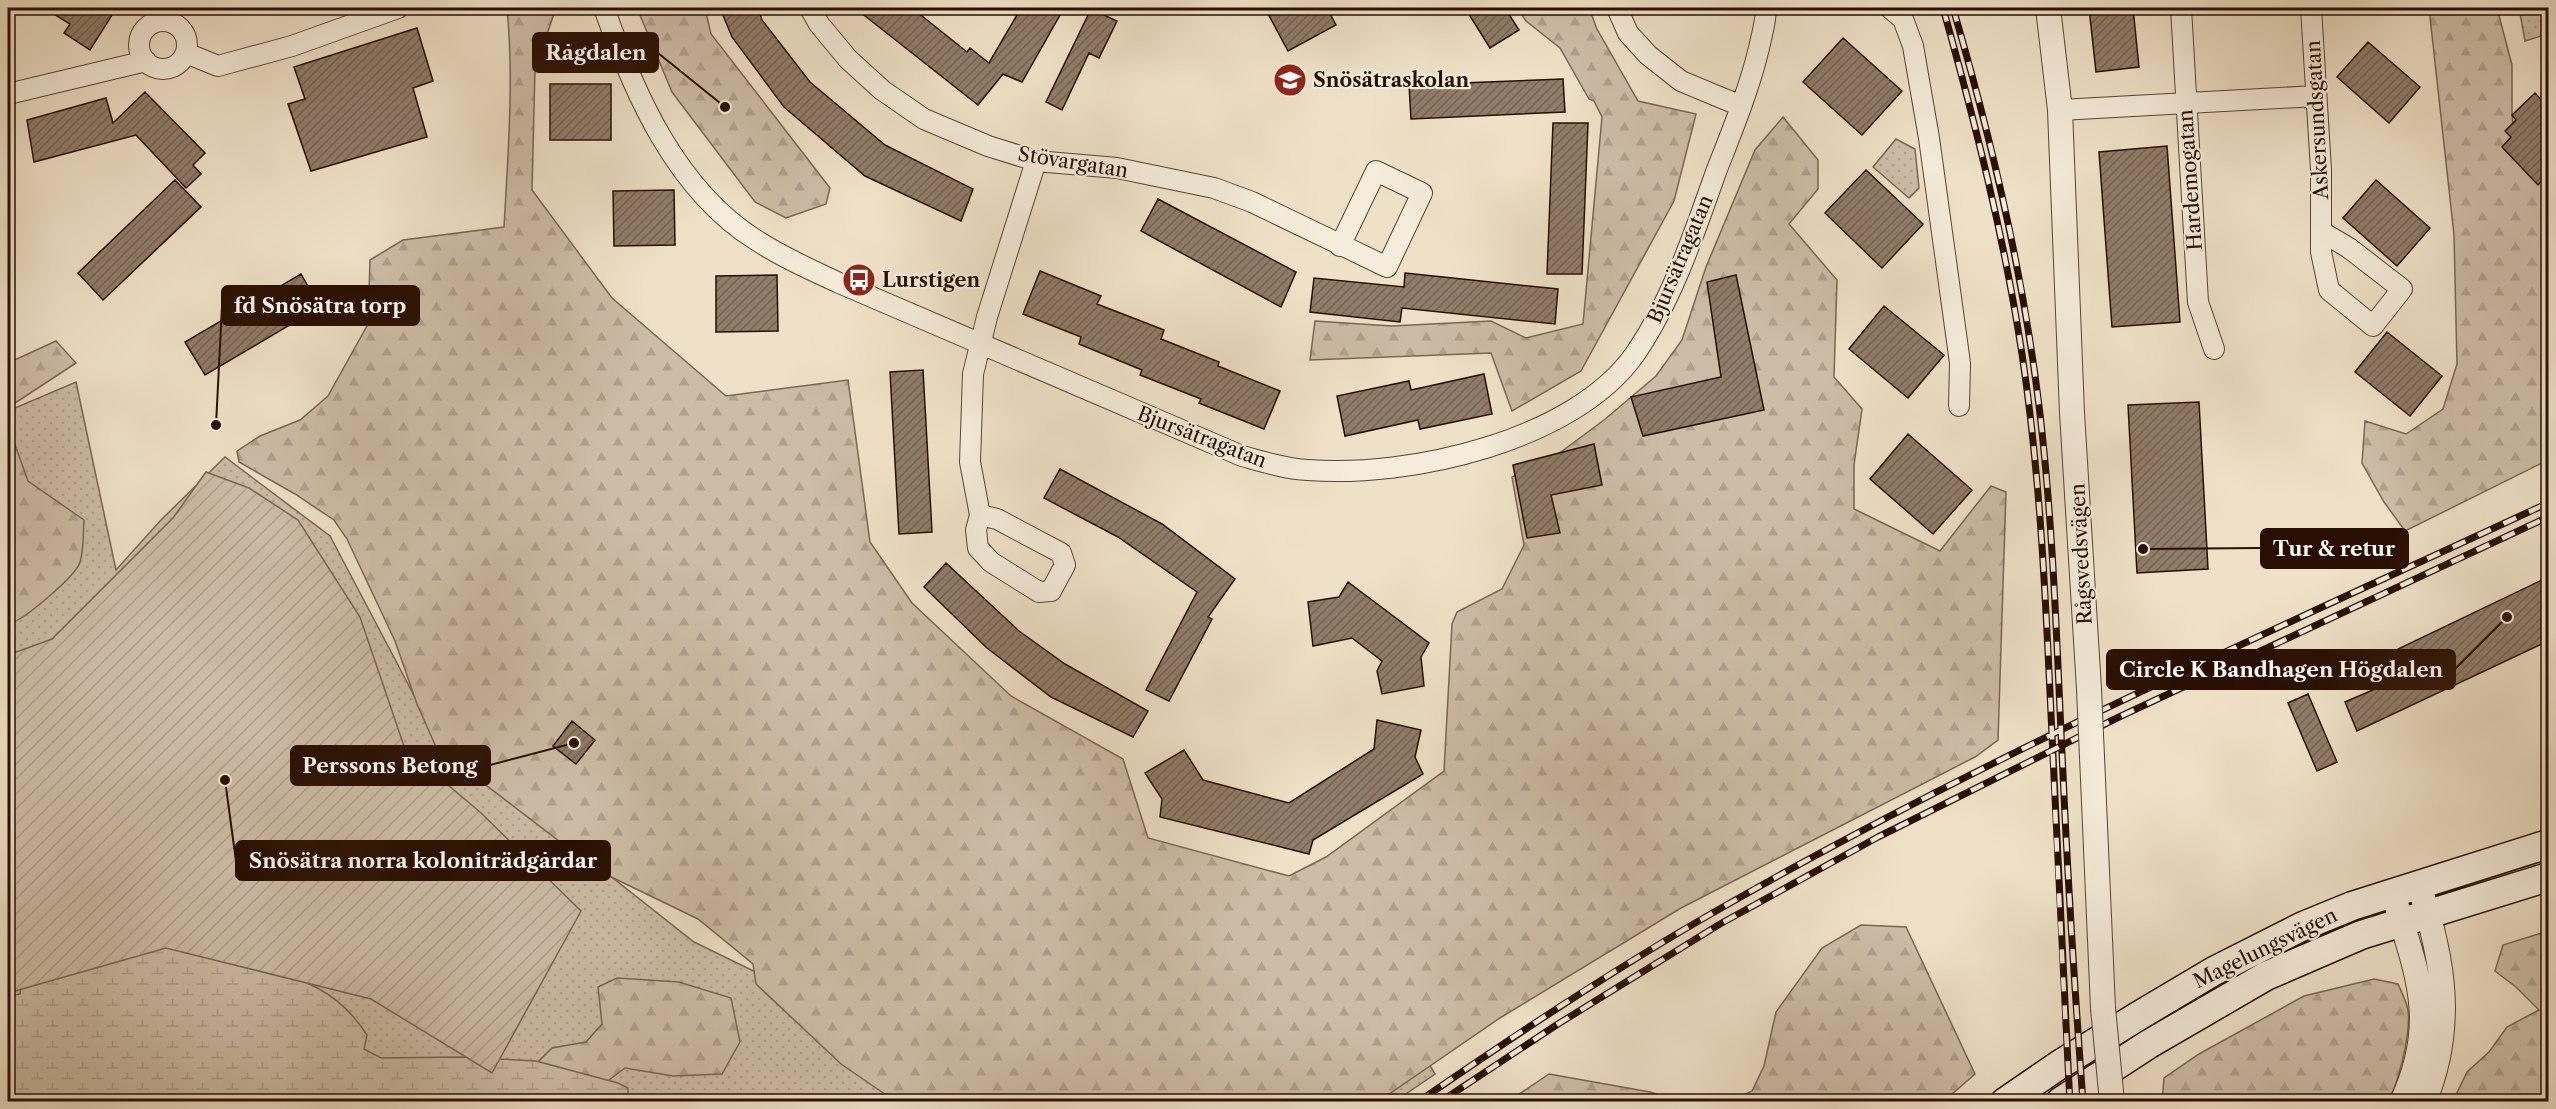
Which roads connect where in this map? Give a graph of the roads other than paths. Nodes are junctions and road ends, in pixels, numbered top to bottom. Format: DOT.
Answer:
graph roads {
  1 [pos="398,8"];
  2 [pos="603,8"];
  3 [pos="810,8"];
  4 [pos="1617,8"];
  5 [pos="1766,8"];
  6 [pos="1890,8"];
  7 [pos="2048,8"];
  8 [pos="2181,8"];
  9 [pos="2311,8"];
  10 [pos="186,53"];
  11 [pos="146,61"];
  12 [pos="8,94"];
  13 [pos="2316,96"];
  14 [pos="2186,102"];
  15 [pos="1741,106"];
  16 [pos="2060,110"];
  17 [pos="1036,160"];
  18 [pos="2322,232"];
  19 [pos="1340,246"];
  20 [pos="981,343"];
  21 [pos="2214,349"];
  22 [pos="1959,406"];
  23 [pos="980,515"];
  24 [pos="2548,844"];
  25 [pos="2548,877"];
  26 [pos="2406,889"];
  27 [pos="2428,914"];
  28 [pos="2402,924"];
  29 [pos="2005,1101"];
  30 [pos="2060,1101"];
  31 [pos="2112,1101"];
  32 [pos="2402,1101"];
  33 [pos="2424,1101"];
  1 -- 10 [label="street"];
  2 -- 20 [label="street, Bjursätragatan"];
  3 -- 17 [label="street, Stövargatan"];
  4 -- 15 [label="street"];
  5 -- 15 [label="street, Bjursätragatan"];
  6 -- 22 [label="street"];
  7 -- 16 [label="street, Rågsvedsvägen"];
  8 -- 14 [label="street, Hardemogatan"];
  9 -- 13 [label="street, Askersundsgatan"];
  10 -- 11 [label="street"];
  10 -- 11 [label="street"];
  11 -- 12 [label="street"];
  13 -- 14 [label="street"];
  13 -- 18 [label="street, Askersundsgatan"];
  14 -- 16 [label="street"];
  14 -- 21 [label="street, Hardemogatan"];
  15 -- 20 [label="street, Bjursätragatan"];
  16 -- 31 [label="street, Rågsvedsvägen, bridge"];
  17 -- 19 [label="street, Stövargatan"];
  17 -- 20 [label="street"];
  18 -- 18 [label="street, Askersundsgatan"];
  19 -- 19 [label="street, Stövargatan"];
  20 -- 23 [label="street"];
  23 -- 23 [label="street"];
  24 -- 26 [label="main road, Magelungsvägen"];
  25 -- 27 [label="main road, Magelungsvägen"];
  26 -- 27 [label="street"];
  26 -- 28 [label="street"];
  26 -- 29 [label="main road, Magelungsvägen"];
  27 -- 28 [label="main road, Magelungsvägen"];
  27 -- 33 [label="street"];
  28 -- 30 [label="main road, Magelungsvägen"];
  28 -- 32 [label="street"];
}
